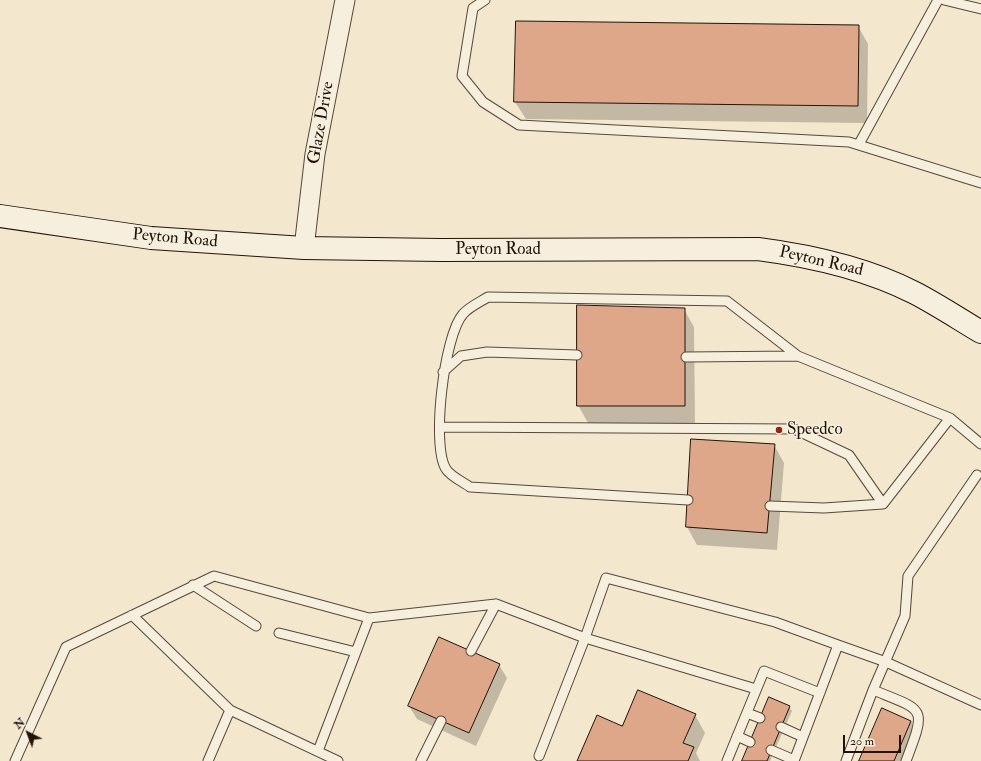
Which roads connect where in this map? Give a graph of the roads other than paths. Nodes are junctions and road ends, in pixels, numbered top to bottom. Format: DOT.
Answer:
graph roads {
  1 [pos="345,0"];
  2 [pos="485,0"];
  3 [pos="938,0"];
  4 [pos="944,0"];
  5 [pos="981,9"];
  6 [pos="858,144"];
  7 [pos="981,184"];
  8 [pos="0,216"];
  9 [pos="304,248"];
  10 [pos="981,332"];
  11 [pos="577,355"];
  12 [pos="798,356"];
  13 [pos="686,357"];
  14 [pos="443,372"];
  15 [pos="950,418"];
  16 [pos="440,427"];
  17 [pos="981,444"];
  18 [pos="977,475"];
  19 [pos="688,500"];
  20 [pos="883,504"];
  21 [pos="770,506"];
  22 [pos="193,585"];
  23 [pos="496,604"];
  24 [pos="132,615"];
  25 [pos="369,618"];
  26 [pos="256,626"];
  27 [pos="279,633"];
  28 [pos="585,638"];
  29 [pos="838,645"];
  30 [pos="471,651"];
  31 [pos="356,652"];
  32 [pos="886,662"];
  33 [pos="756,690"];
  34 [pos="873,690"];
  35 [pos="820,693"];
  36 [pos="981,705"];
  37 [pos="230,710"];
  38 [pos="747,713"];
  39 [pos="760,718"];
  40 [pos="441,721"];
  41 [pos="781,728"];
  42 [pos="737,736"];
  43 [pos="803,737"];
  44 [pos="750,742"];
  45 [pos="771,750"];
  46 [pos="318,752"];
  47 [pos="539,756"];
  48 [pos="730,760"];
  49 [pos="794,760"];
  50 [pos="15,761"];
  51 [pos="208,761"];
  52 [pos="338,761"];
  53 [pos="421,761"];
  54 [pos="846,761"];
  55 [pos="906,761"];
  1 -- 9 [label="street, Glaze Drive"];
  2 -- 6 [label="lane"];
  3 -- 6 [label="lane"];
  4 -- 5 [label="lane"];
  6 -- 7 [label="lane"];
  8 -- 9 [label="street, Peyton Road"];
  9 -- 10 [label="street, Peyton Road"];
  11 -- 14 [label="lane"];
  12 -- 13 [label="lane"];
  12 -- 14 [label="lane"];
  12 -- 15 [label="lane"];
  14 -- 16 [label="lane"];
  15 -- 17 [label="lane"];
  15 -- 20 [label="lane"];
  16 -- 19 [label="lane"];
  16 -- 20 [label="lane"];
  18 -- 32 [label="lane"];
  20 -- 21 [label="lane"];
  22 -- 24 [label="lane"];
  22 -- 25 [label="lane"];
  22 -- 26 [label="lane"];
  23 -- 25 [label="lane"];
  23 -- 28 [label="lane"];
  23 -- 30 [label="lane"];
  24 -- 37 [label="lane"];
  24 -- 50 [label="lane"];
  25 -- 31 [label="lane"];
  27 -- 31 [label="lane"];
  28 -- 29 [label="lane"];
  28 -- 33 [label="lane"];
  28 -- 47 [label="lane"];
  29 -- 32 [label="lane"];
  29 -- 35 [label="lane"];
  31 -- 46 [label="lane"];
  32 -- 34 [label="lane"];
  32 -- 36 [label="lane"];
  33 -- 35 [label="lane"];
  33 -- 38 [label="lane"];
  34 -- 54 [label="lane"];
  34 -- 55 [label="lane"];
  35 -- 43 [label="lane"];
  37 -- 46 [label="lane"];
  37 -- 51 [label="lane"];
  38 -- 39 [label="lane"];
  38 -- 42 [label="lane"];
  40 -- 53 [label="lane"];
  41 -- 43 [label="lane"];
  42 -- 44 [label="lane"];
  42 -- 48 [label="lane"];
  43 -- 49 [label="lane"];
  45 -- 49 [label="lane"];
  46 -- 52 [label="lane"];
}
